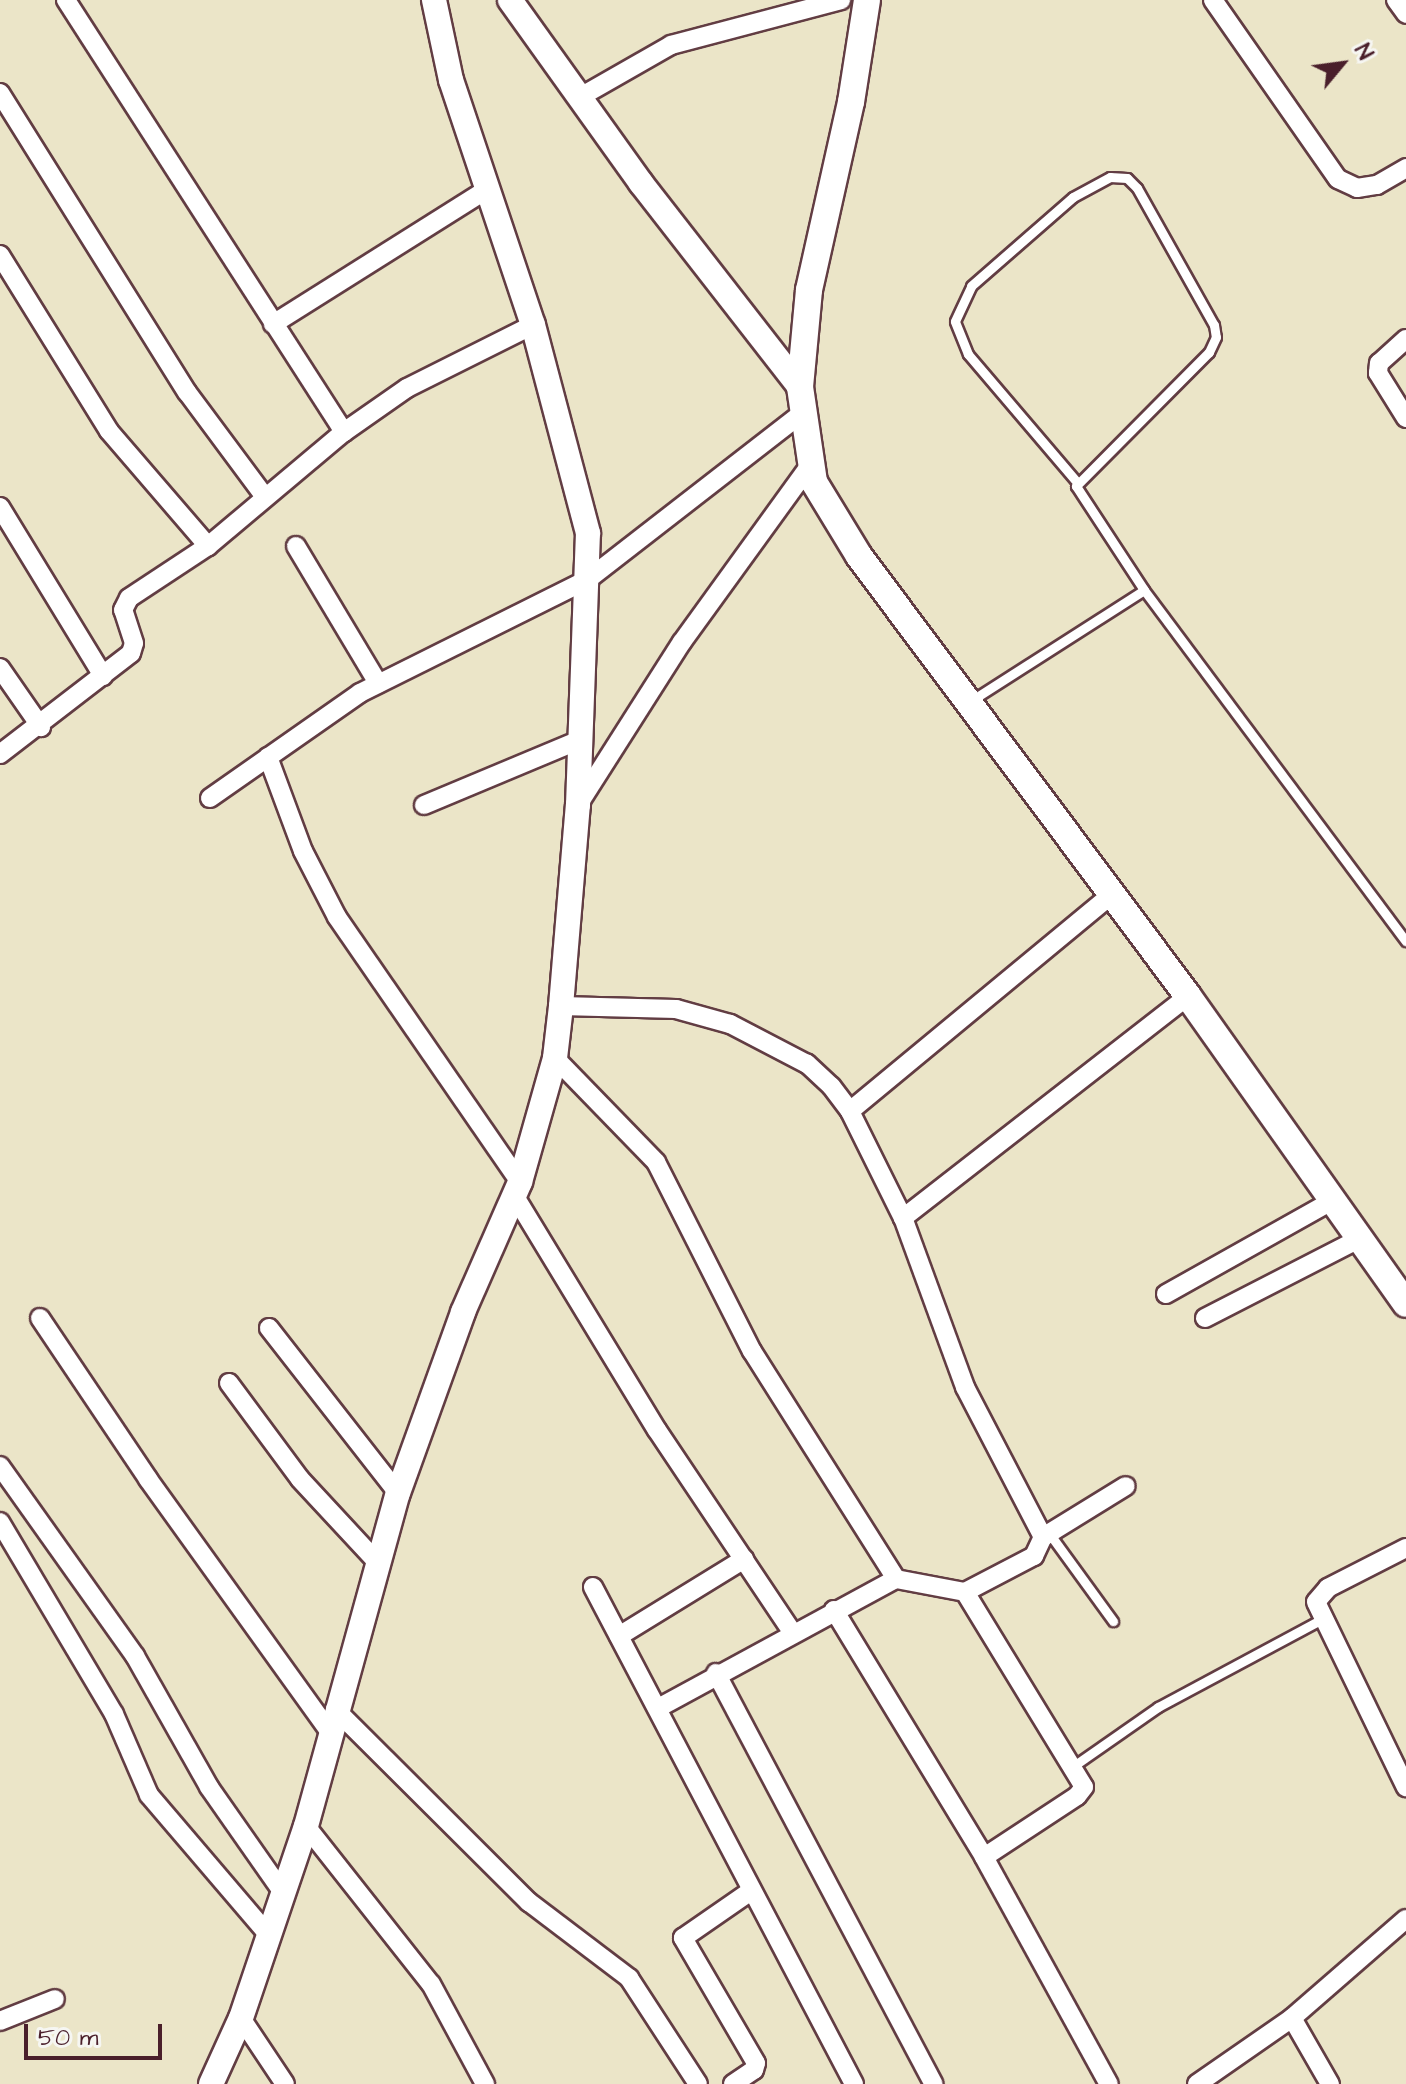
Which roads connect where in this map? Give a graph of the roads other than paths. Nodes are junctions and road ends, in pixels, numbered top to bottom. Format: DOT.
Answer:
graph roads {
  1 [pos="66,0"];
  2 [pos="434,0"];
  3 [pos="510,0"];
  4 [pos="841,0"];
  5 [pos="867,0"];
  6 [pos="1213,0"];
  7 [pos="1396,0"];
  8 [pos="1406,14"];
  9 [pos="0,93"];
  10 [pos="580,97"];
  11 [pos="1406,168"];
  12 [pos="484,191"];
  13 [pos="0,255"];
  14 [pos="273,324"];
  15 [pos="533,325"];
  16 [pos="1406,339"];
  17 [pos="800,387"];
  18 [pos="801,414"];
  19 [pos="1406,418"];
  20 [pos="344,432"];
  21 [pos="810,465"];
  22 [pos="1076,481"];
  23 [pos="265,497"];
  24 [pos="0,507"];
  25 [pos="208,546"];
  26 [pos="296,546"];
  27 [pos="587,580"];
  28 [pos="1144,590"];
  29 [pos="0,668"];
  30 [pos="103,676"];
  31 [pos="378,683"];
  32 [pos="969,702"];
  33 [pos="41,727"];
  34 [pos="577,741"];
  35 [pos="0,754"];
  36 [pos="268,757"];
  37 [pos="210,798"];
  38 [pos="424,805"];
  39 [pos="578,805"];
  40 [pos="1112,894"];
  41 [pos="1406,941"];
  42 [pos="1188,996"];
  43 [pos="561,1006"];
  44 [pos="555,1058"];
  45 [pos="850,1111"];
  46 [pos="517,1189"];
  47 [pos="1332,1201"];
  48 [pos="903,1218"];
  49 [pos="1359,1239"];
  50 [pos="1166,1294"];
  51 [pos="1406,1304"];
  52 [pos="40,1318"];
  53 [pos="1205,1318"];
  54 [pos="269,1328"];
  55 [pos="229,1383"];
  56 [pos="2,1471"];
  57 [pos="1126,1486"];
  58 [pos="398,1493"];
  59 [pos="0,1522"];
  60 [pos="1046,1535"];
  61 [pos="1406,1548"];
  62 [pos="744,1559"];
  63 [pos="377,1562"];
  64 [pos="896,1579"];
  65 [pos="593,1587"];
  66 [pos="965,1592"];
  67 [pos="834,1610"];
  68 [pos="1322,1619"];
  69 [pos="1113,1621"];
  70 [pos="792,1632"];
  71 [pos="619,1636"];
  72 [pos="716,1673"];
  73 [pos="658,1708"];
  74 [pos="332,1720"];
  75 [pos="1072,1767"];
  76 [pos="1406,1787"];
  77 [pos="306,1826"];
  78 [pos="984,1857"];
  79 [pos="281,1890"];
  80 [pos="751,1891"];
  81 [pos="1406,1919"];
  82 [pos="267,1933"];
  83 [pos="55,1999"];
  84 [pos="241,2018"];
  85 [pos="1292,2018"];
  86 [pos="0,2021"];
  87 [pos="211,2084"];
  88 [pos="285,2084"];
  89 [pos="485,2084"];
  90 [pos="698,2084"];
  91 [pos="733,2084"];
  92 [pos="854,2084"];
  93 [pos="934,2084"];
  94 [pos="1109,2084"];
  95 [pos="1197,2084"];
  96 [pos="1330,2084"];
  1 -- 14 [label="street"];
  2 -- 12 [label="street"];
  3 -- 10 [label="street"];
  4 -- 10 [label="street"];
  5 -- 17 [label="main road"];
  6 -- 11 [label="street"];
  7 -- 8 [label="street"];
  9 -- 23 [label="street"];
  10 -- 17 [label="street"];
  12 -- 14 [label="street"];
  12 -- 15 [label="street"];
  13 -- 25 [label="street"];
  14 -- 20 [label="street"];
  15 -- 20 [label="street"];
  15 -- 27 [label="street"];
  16 -- 19 [label="street"];
  17 -- 18 [label="main road"];
  18 -- 21 [label="main road"];
  18 -- 27 [label="street"];
  20 -- 23 [label="street"];
  21 -- 32 [label="main road"];
  21 -- 39 [label="street"];
  22 -- 22 [label="lane"];
  22 -- 28 [label="lane"];
  23 -- 25 [label="street"];
  24 -- 30 [label="street"];
  25 -- 30 [label="street"];
  26 -- 31 [label="street"];
  27 -- 31 [label="street"];
  27 -- 34 [label="street"];
  28 -- 32 [label="lane"];
  28 -- 41 [label="lane"];
  29 -- 33 [label="street"];
  30 -- 33 [label="street"];
  31 -- 36 [label="street"];
  32 -- 40 [label="main road"];
  33 -- 35 [label="street"];
  34 -- 38 [label="street"];
  34 -- 39 [label="street"];
  36 -- 37 [label="street"];
  36 -- 46 [label="street"];
  39 -- 43 [label="street"];
  40 -- 42 [label="main road"];
  40 -- 45 [label="street"];
  42 -- 47 [label="main road"];
  42 -- 48 [label="street"];
  43 -- 44 [label="street"];
  43 -- 45 [label="street"];
  44 -- 46 [label="street"];
  44 -- 64 [label="street"];
  45 -- 48 [label="street"];
  46 -- 58 [label="street"];
  46 -- 62 [label="street"];
  47 -- 49 [label="main road"];
  47 -- 50 [label="street"];
  48 -- 60 [label="street"];
  49 -- 51 [label="main road"];
  49 -- 53 [label="street"];
  52 -- 74 [label="street"];
  54 -- 58 [label="street"];
  55 -- 63 [label="street"];
  56 -- 79 [label="street"];
  57 -- 60 [label="street"];
  58 -- 63 [label="street"];
  59 -- 82 [label="street"];
  60 -- 66 [label="street"];
  60 -- 69 [label="lane"];
  61 -- 68 [label="street"];
  62 -- 70 [label="street"];
  62 -- 71 [label="street"];
  63 -- 74 [label="street"];
  64 -- 66 [label="street"];
  64 -- 67 [label="street"];
  65 -- 71 [label="street"];
  66 -- 75 [label="street"];
  67 -- 70 [label="street"];
  67 -- 78 [label="street"];
  68 -- 75 [label="lane"];
  68 -- 76 [label="street"];
  70 -- 72 [label="street"];
  71 -- 73 [label="street"];
  72 -- 73 [label="street"];
  72 -- 93 [label="street"];
  73 -- 80 [label="street"];
  74 -- 77 [label="street"];
  74 -- 90 [label="street"];
  75 -- 78 [label="street"];
  77 -- 79 [label="street"];
  77 -- 89 [label="street"];
  78 -- 94 [label="street"];
  79 -- 82 [label="street"];
  80 -- 91 [label="street"];
  80 -- 92 [label="street"];
  81 -- 85 [label="street"];
  82 -- 84 [label="street"];
  83 -- 86 [label="street"];
  84 -- 87 [label="street"];
  84 -- 88 [label="street"];
  85 -- 95 [label="street"];
  85 -- 96 [label="street"];
}
